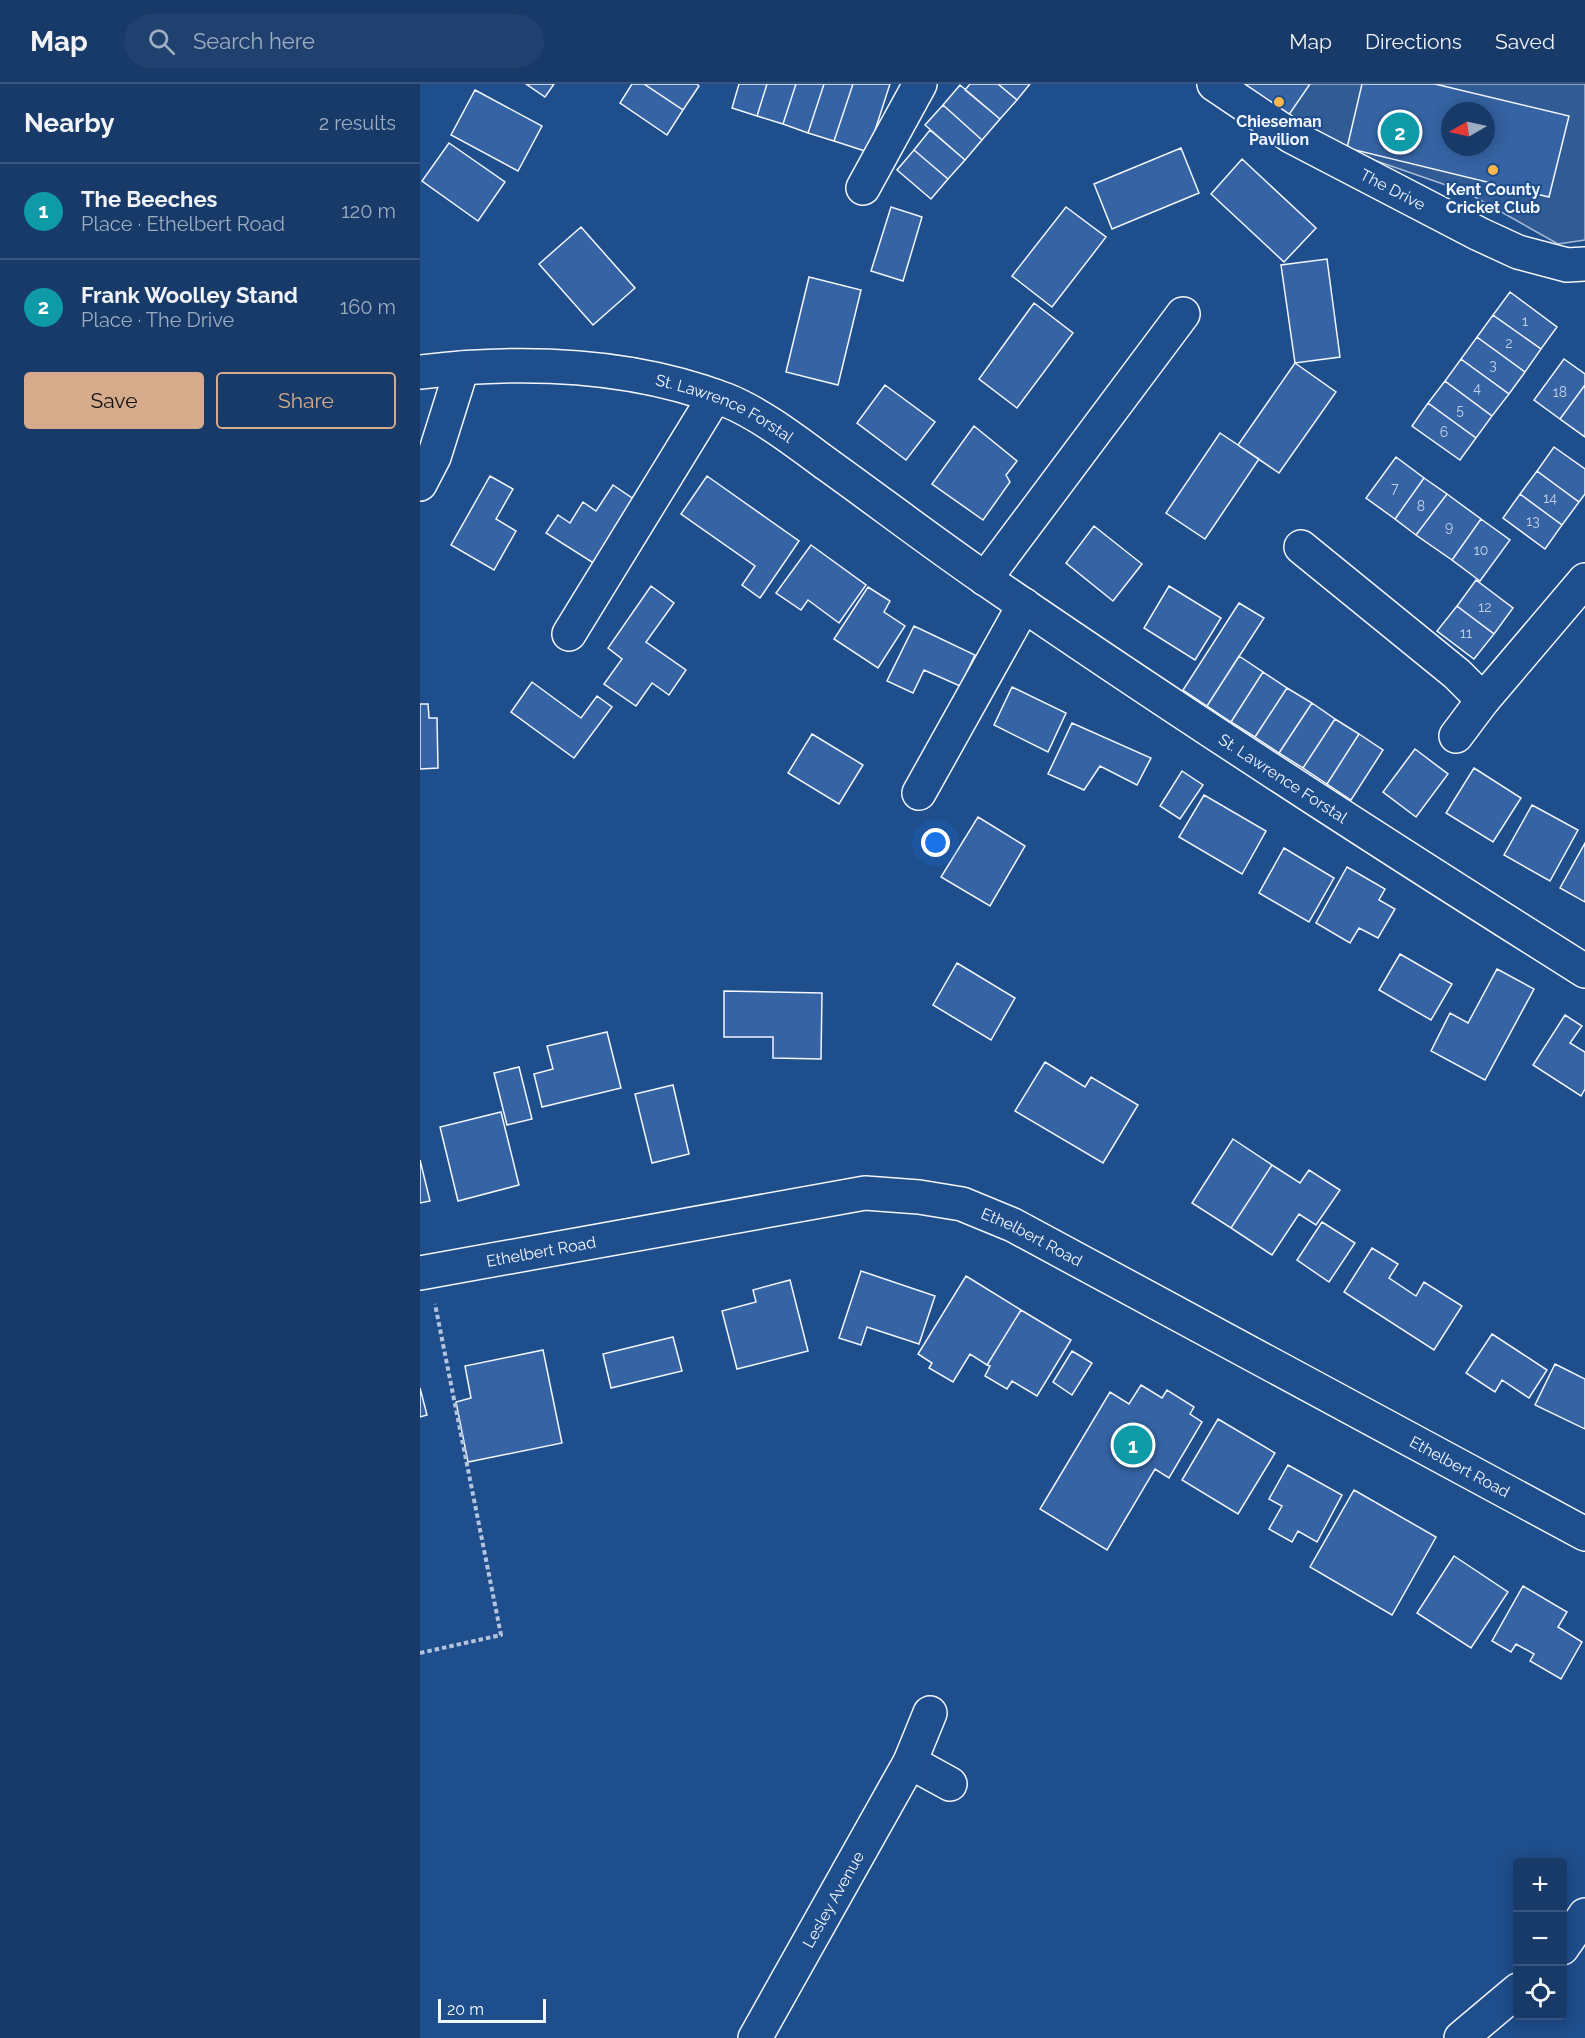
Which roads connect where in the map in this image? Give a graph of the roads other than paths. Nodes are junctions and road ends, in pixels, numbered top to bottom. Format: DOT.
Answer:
graph roads {
  1 [pos="920,84"];
  2 [pos="1214,84"];
  3 [pos="862,188"];
  4 [pos="1585,264"];
  5 [pos="1183,314"];
  6 [pos="462,368"];
  7 [pos="420,372"];
  8 [pos="715,396"];
  9 [pos="420,484"];
  10 [pos="1301,547"];
  11 [pos="985,579"];
  12 [pos="1585,579"];
  13 [pos="1024,605"];
  14 [pos="569,634"];
  15 [pos="1483,700"];
  16 [pos="1456,736"];
  17 [pos="919,793"];
  18 [pos="1585,971"];
  19 [pos="424,1272"];
  20 [pos="1585,1534"];
  21 [pos="930,1713"];
  22 [pos="910,1762"];
  23 [pos="950,1784"];
  24 [pos="1585,1915"];
  25 [pos="1567,1942"];
  26 [pos="1513,1994"];
  27 [pos="755,2038"];
  28 [pos="1461,2038"];
  1 -- 3 [label="street"];
  2 -- 4 [label="street, The Drive"];
  5 -- 11 [label="street"];
  6 -- 7 [label="street, St. Lawrence Forstal"];
  6 -- 8 [label="street, St. Lawrence Forstal"];
  6 -- 9 [label="street"];
  8 -- 11 [label="street, St. Lawrence Forstal"];
  8 -- 14 [label="street"];
  10 -- 15 [label="street"];
  11 -- 13 [label="street, St. Lawrence Forstal"];
  12 -- 15 [label="street"];
  13 -- 17 [label="street"];
  13 -- 18 [label="street, St. Lawrence Forstal"];
  15 -- 16 [label="street"];
  19 -- 20 [label="street, Ethelbert Road"];
  21 -- 22 [label="street, Lesley Avenue"];
  22 -- 23 [label="street"];
  22 -- 27 [label="street, Lesley Avenue"];
  24 -- 25 [label="street"];
  26 -- 28 [label="street"];
}
